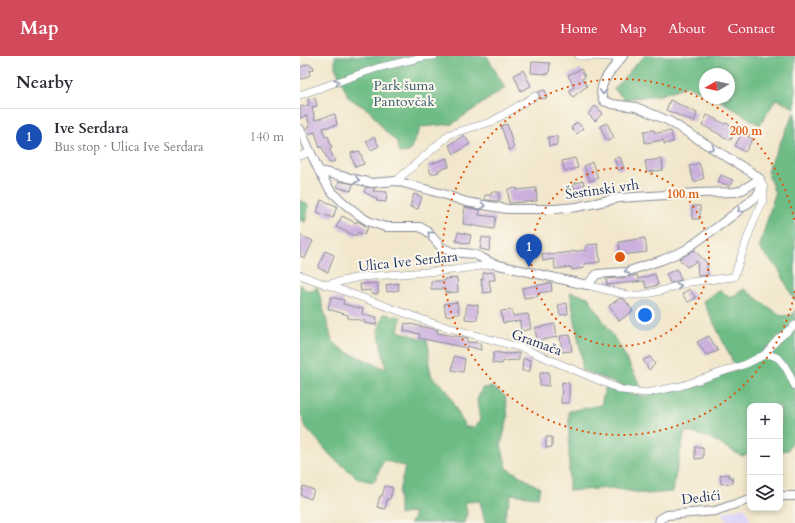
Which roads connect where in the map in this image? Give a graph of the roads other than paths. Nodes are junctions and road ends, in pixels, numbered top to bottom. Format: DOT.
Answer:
graph roads {
  1 [pos="434,56"];
  2 [pos="579,56"];
  3 [pos="622,57"];
  4 [pos="300,95"];
  5 [pos="535,96"];
  6 [pos="300,129"];
  7 [pos="310,152"];
  8 [pos="300,156"];
  9 [pos="319,171"];
  10 [pos="760,179"];
  11 [pos="396,181"];
  12 [pos="494,264"];
  13 [pos="300,275"];
  14 [pos="324,285"];
  15 [pos="587,285"];
  16 [pos="795,325"];
  17 [pos="764,355"];
  18 [pos="795,386"];
  19 [pos="783,496"];
  20 [pos="795,496"];
  21 [pos="747,501"];
  22 [pos="659,523"];
  4 -- 1 [label="street, one-way"];
  2 -- 3 [label="street"];
  3 -- 10 [label="street, one-way"];
  5 -- 11 [label="street"];
  6 -- 7 [label="street"];
  7 -- 8 [label="street"];
  7 -- 9 [label="street, Ulica Ive Serdara"];
  9 -- 11 [label="street, Šestinski vrh, one-way"];
  12 -- 9 [label="street, Ulica Ive Serdara, one-way"];
  11 -- 10 [label="street, Šestinski vrh, one-way"];
  10 -- 15 [label="street, one-way"];
  15 -- 10 [label="street, Ulica Ive Serdara, one-way"];
  12 -- 14 [label="street, Ulica Ive Serdara"];
  12 -- 15 [label="street, Ulica Ive Serdara"];
  13 -- 14 [label="street, Gramača"];
  14 -- 17 [label="street, Gramača"];
  16 -- 17 [label="street, Gramača"];
  17 -- 18 [label="street"];
  19 -- 20 [label="street"];
  21 -- 22 [label="street, Dedići"];
}
